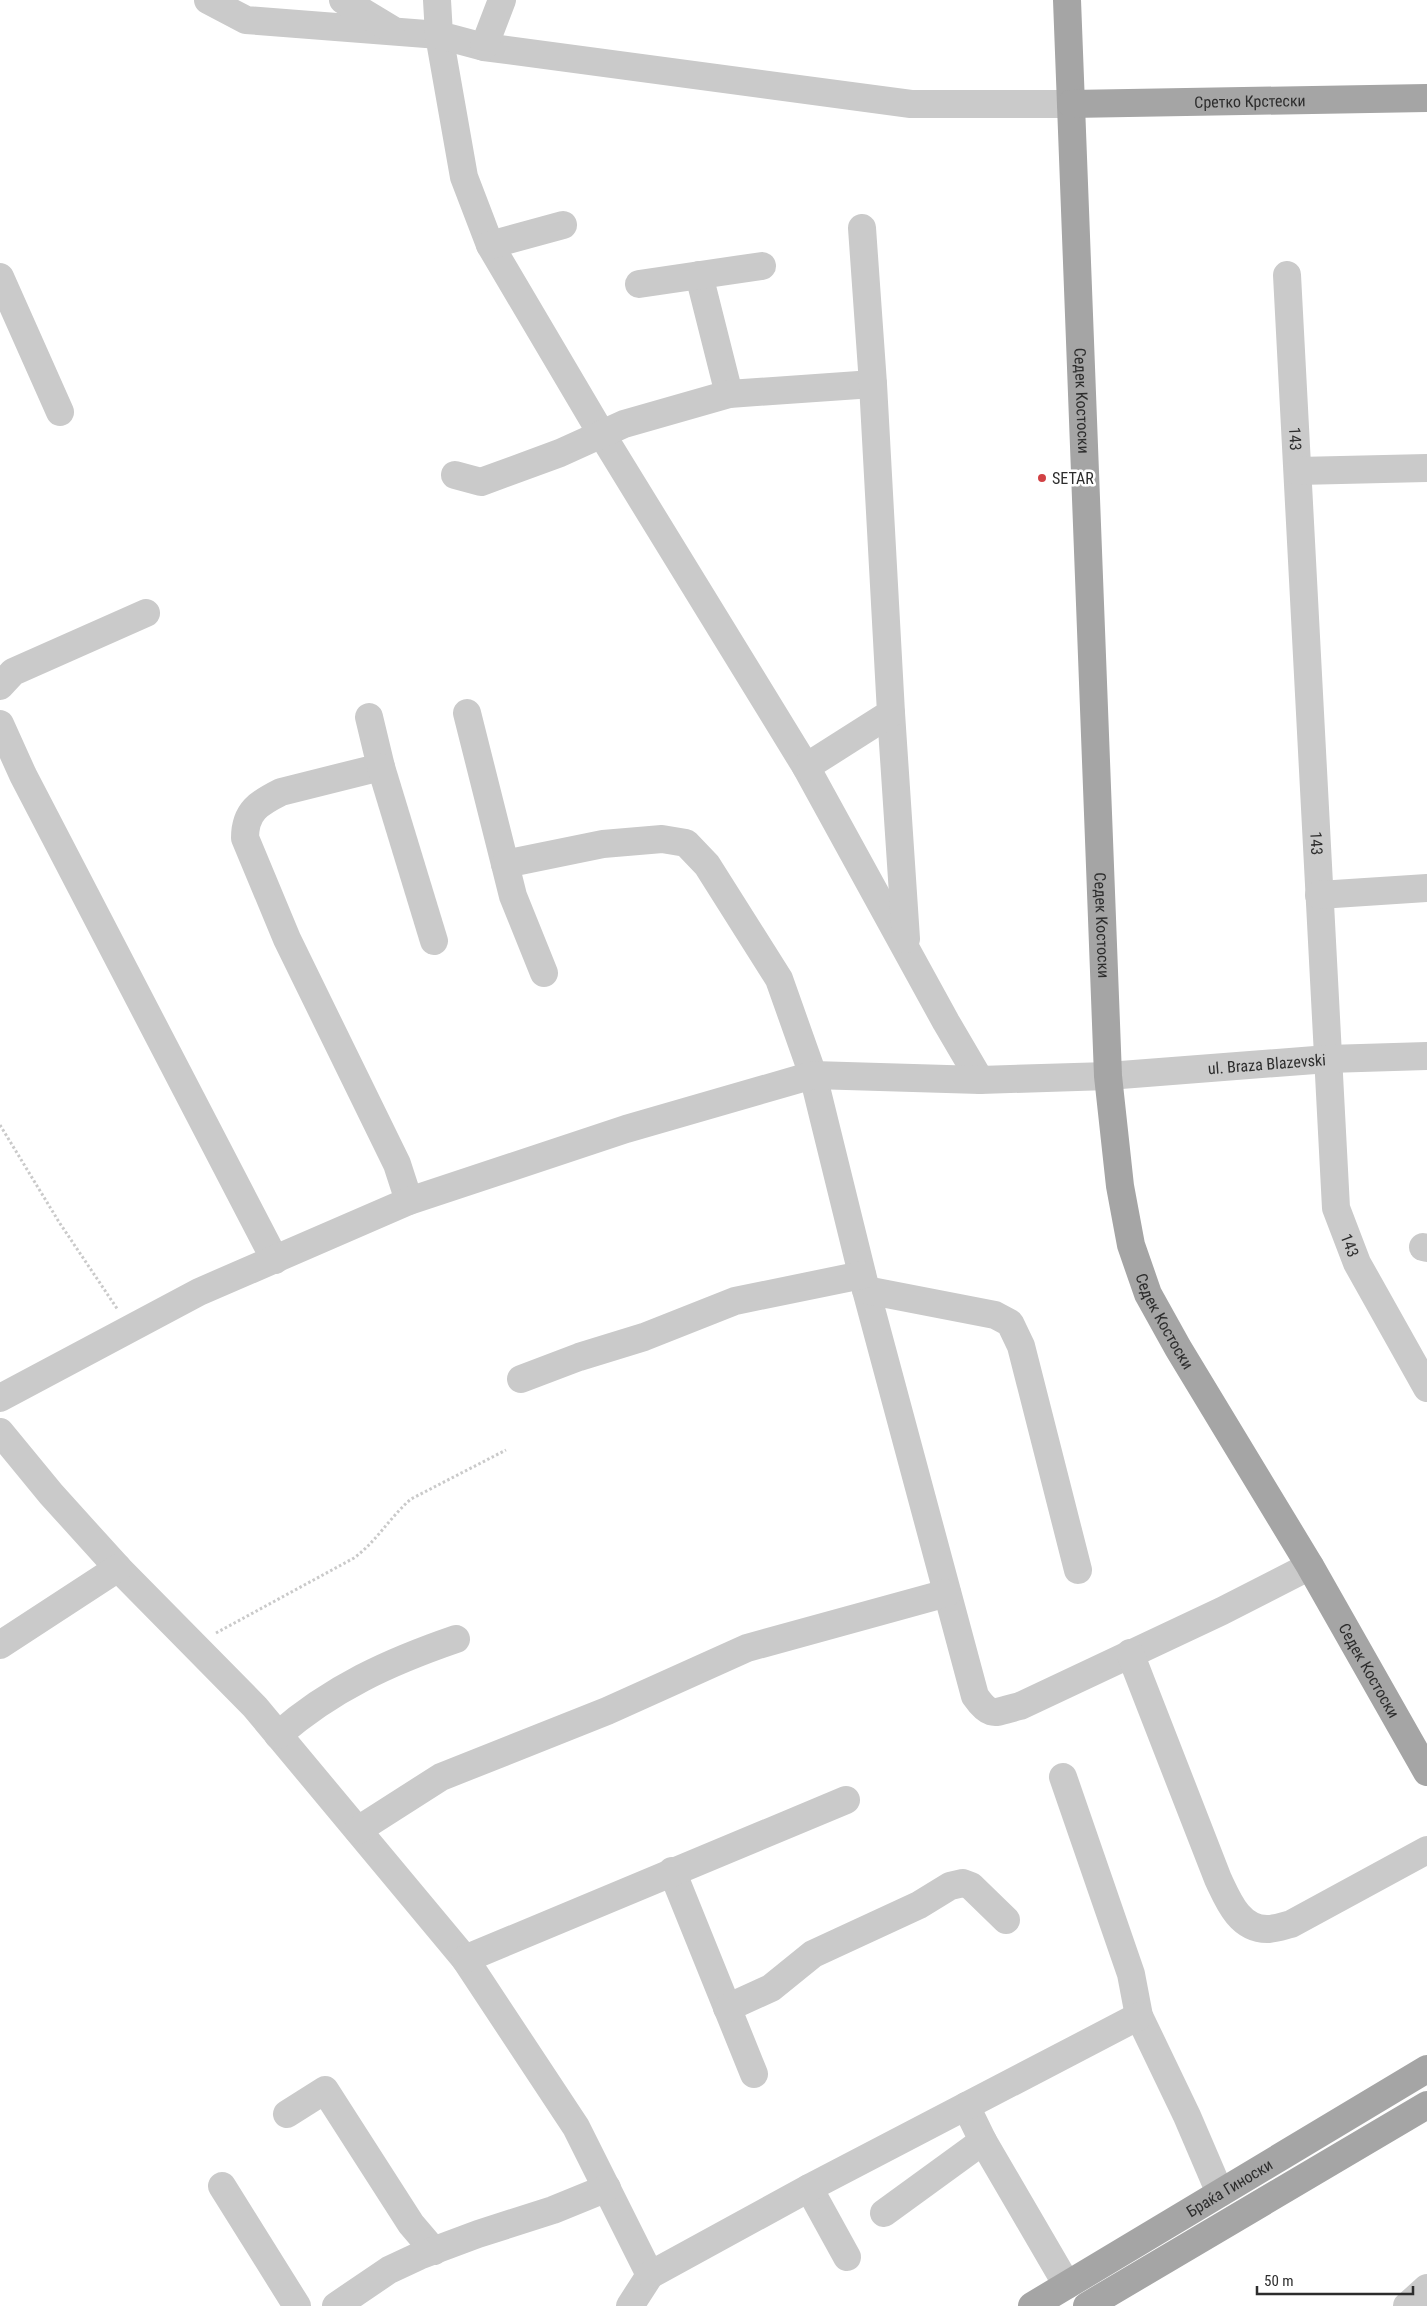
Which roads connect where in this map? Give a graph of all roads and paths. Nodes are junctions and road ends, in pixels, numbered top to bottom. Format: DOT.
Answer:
graph roads {
  1 [pos="208,0"];
  2 [pos="343,0"];
  3 [pos="437,0"];
  4 [pos="502,0"];
  5 [pos="1067,0"];
  6 [pos="395,32"];
  7 [pos="439,35"];
  8 [pos="484,47"];
  9 [pos="1427,98"];
  10 [pos="1071,104"];
  11 [pos="563,225"];
  12 [pos="862,228"];
  13 [pos="490,245"];
  14 [pos="762,266"];
  15 [pos="699,275"];
  16 [pos="1287,275"];
  17 [pos="0,277"];
  18 [pos="639,284"];
  19 [pos="873,384"];
  20 [pos="729,394"];
  21 [pos="60,412"];
  22 [pos="600,434"];
  23 [pos="1427,468"];
  24 [pos="1298,471"];
  25 [pos="456,475"];
  26 [pos="146,613"];
  27 [pos="0,686"];
  28 [pos="466,713"];
  29 [pos="892,713"];
  30 [pos="369,717"];
  31 [pos="0,724"];
  32 [pos="381,767"];
  33 [pos="806,767"];
  34 [pos="505,864"];
  35 [pos="901,876"];
  36 [pos="869,880"];
  37 [pos="1427,888"];
  38 [pos="1320,895"];
  39 [pos="434,941"];
  40 [pos="907,948"];
  41 [pos="544,973"];
  42 [pos="1427,1056"];
  43 [pos="1328,1059"];
  44 [pos="813,1075"];
  45 [pos="1108,1076"];
  46 [pos="980,1080"];
  47 [pos="0,1125"];
  48 [pos="409,1201"];
  49 [pos="275,1260"];
  50 [pos="864,1282"];
  51 [pos="130,1328"];
  52 [pos="521,1378"];
  53 [pos="1427,1388"];
  54 [pos="0,1398"];
  55 [pos="0,1432"];
  56 [pos="506,1450"];
  57 [pos="1310,1566"];
  58 [pos="118,1568"];
  59 [pos="1078,1570"];
  60 [pos="947,1593"];
  61 [pos="456,1639"];
  62 [pos="0,1645"];
  63 [pos="195,1645"];
  64 [pos="1130,1653"];
  65 [pos="278,1735"];
  66 [pos="1427,1772"];
  67 [pos="1063,1777"];
  68 [pos="846,1800"];
  69 [pos="358,1830"];
  70 [pos="1427,1850"];
  71 [pos="672,1871"];
  72 [pos="1006,1920"];
  73 [pos="465,1959"];
  74 [pos="727,2008"];
  75 [pos="1139,2016"];
  76 [pos="1427,2069"];
  77 [pos="754,2074"];
  78 [pos="1427,2105"];
  79 [pos="966,2106"];
  80 [pos="287,2114"];
  81 [pos="983,2141"];
  82 [pos="222,2186"];
  83 [pos="607,2188"];
  84 [pos="809,2188"];
  85 [pos="1220,2193"];
  86 [pos="884,2213"];
  87 [pos="434,2251"];
  88 [pos="847,2257"];
  89 [pos="650,2274"];
  90 [pos="1067,2285"];
  91 [pos="1427,2288"];
  92 [pos="296,2306"];
  93 [pos="336,2306"];
  94 [pos="630,2306"];
  95 [pos="1032,2306"];
  96 [pos="1087,2306"];
  97 [pos="1406,2306"];
  1 -- 6 [label="street"];
  2 -- 6 [label="street"];
  3 -- 7 [label="street"];
  4 -- 8 [label="street"];
  5 -- 10 [label="main road, Седек Костоски"];
  6 -- 7 [label="street"];
  7 -- 8 [label="street"];
  7 -- 13 [label="street"];
  8 -- 10 [label="street"];
  9 -- 10 [label="main road, Сретко Крстески"];
  10 -- 45 [label="main road, Седек Костоски"];
  11 -- 13 [label="street"];
  12 -- 19 [label="street"];
  13 -- 22 [label="street"];
  14 -- 15 [label="street"];
  15 -- 18 [label="street"];
  15 -- 20 [label="street"];
  16 -- 24 [label="street, 143"];
  17 -- 21 [label="street"];
  19 -- 20 [label="street"];
  19 -- 29 [label="street"];
  20 -- 22 [label="street"];
  22 -- 25 [label="street"];
  22 -- 33 [label="street"];
  23 -- 24 [label="street"];
  24 -- 38 [label="street, 143"];
  26 -- 27 [label="street"];
  28 -- 34 [label="street"];
  29 -- 33 [label="street"];
  29 -- 35 [label="street"];
  30 -- 32 [label="street"];
  31 -- 49 [label="street"];
  32 -- 39 [label="street"];
  32 -- 48 [label="street"];
  33 -- 36 [label="street"];
  34 -- 41 [label="street"];
  34 -- 44 [label="street"];
  35 -- 36 [label="street"];
  35 -- 40 [label="street"];
  36 -- 40 [label="street"];
  37 -- 38 [label="street"];
  38 -- 43 [label="street, 143"];
  40 -- 46 [label="street"];
  42 -- 43 [label="street, ul. Braza Blazevski"];
  43 -- 45 [label="street, ul. Braza Blazevski"];
  43 -- 53 [label="street, 143"];
  44 -- 46 [label="street, ul. Braza Blazevski"];
  44 -- 48 [label="street, ul. Braza Blazevski"];
  44 -- 50 [label="street"];
  45 -- 46 [label="street, ul. Braza Blazevski"];
  45 -- 57 [label="main road, Седек Костоски"];
  47 -- 51 [label="path"];
  48 -- 49 [label="street, ul. Braza Blazevski"];
  49 -- 51 [label="street, ul. Braza Blazevski"];
  50 -- 52 [label="street"];
  50 -- 59 [label="street"];
  50 -- 60 [label="street"];
  51 -- 54 [label="street, ul. Braza Blazevski"];
  55 -- 58 [label="street"];
  56 -- 63 [label="path"];
  57 -- 64 [label="street"];
  57 -- 66 [label="main road, Седек Костоски"];
  58 -- 62 [label="street"];
  58 -- 63 [label="street"];
  60 -- 64 [label="street"];
  60 -- 69 [label="street"];
  61 -- 65 [label="street"];
  63 -- 65 [label="street"];
  64 -- 70 [label="street"];
  65 -- 69 [label="street"];
  67 -- 75 [label="street"];
  68 -- 71 [label="street"];
  69 -- 73 [label="street"];
  71 -- 73 [label="street"];
  71 -- 74 [label="street"];
  72 -- 74 [label="street"];
  73 -- 83 [label="street"];
  74 -- 77 [label="street"];
  75 -- 79 [label="street"];
  75 -- 85 [label="street"];
  76 -- 85 [label="main road, Браќа Гиноски"];
  78 -- 96 [label="main road, Браќа Гиноски"];
  79 -- 81 [label="street"];
  79 -- 84 [label="street"];
  80 -- 87 [label="street"];
  81 -- 86 [label="street"];
  81 -- 90 [label="street"];
  82 -- 92 [label="street"];
  83 -- 87 [label="street"];
  83 -- 89 [label="street"];
  84 -- 88 [label="street"];
  84 -- 89 [label="street"];
  85 -- 90 [label="main road, Браќа Гиноски"];
  87 -- 93 [label="street"];
  89 -- 94 [label="street"];
  90 -- 95 [label="main road, Браќа Гиноски"];
  91 -- 97 [label="street"];
}
